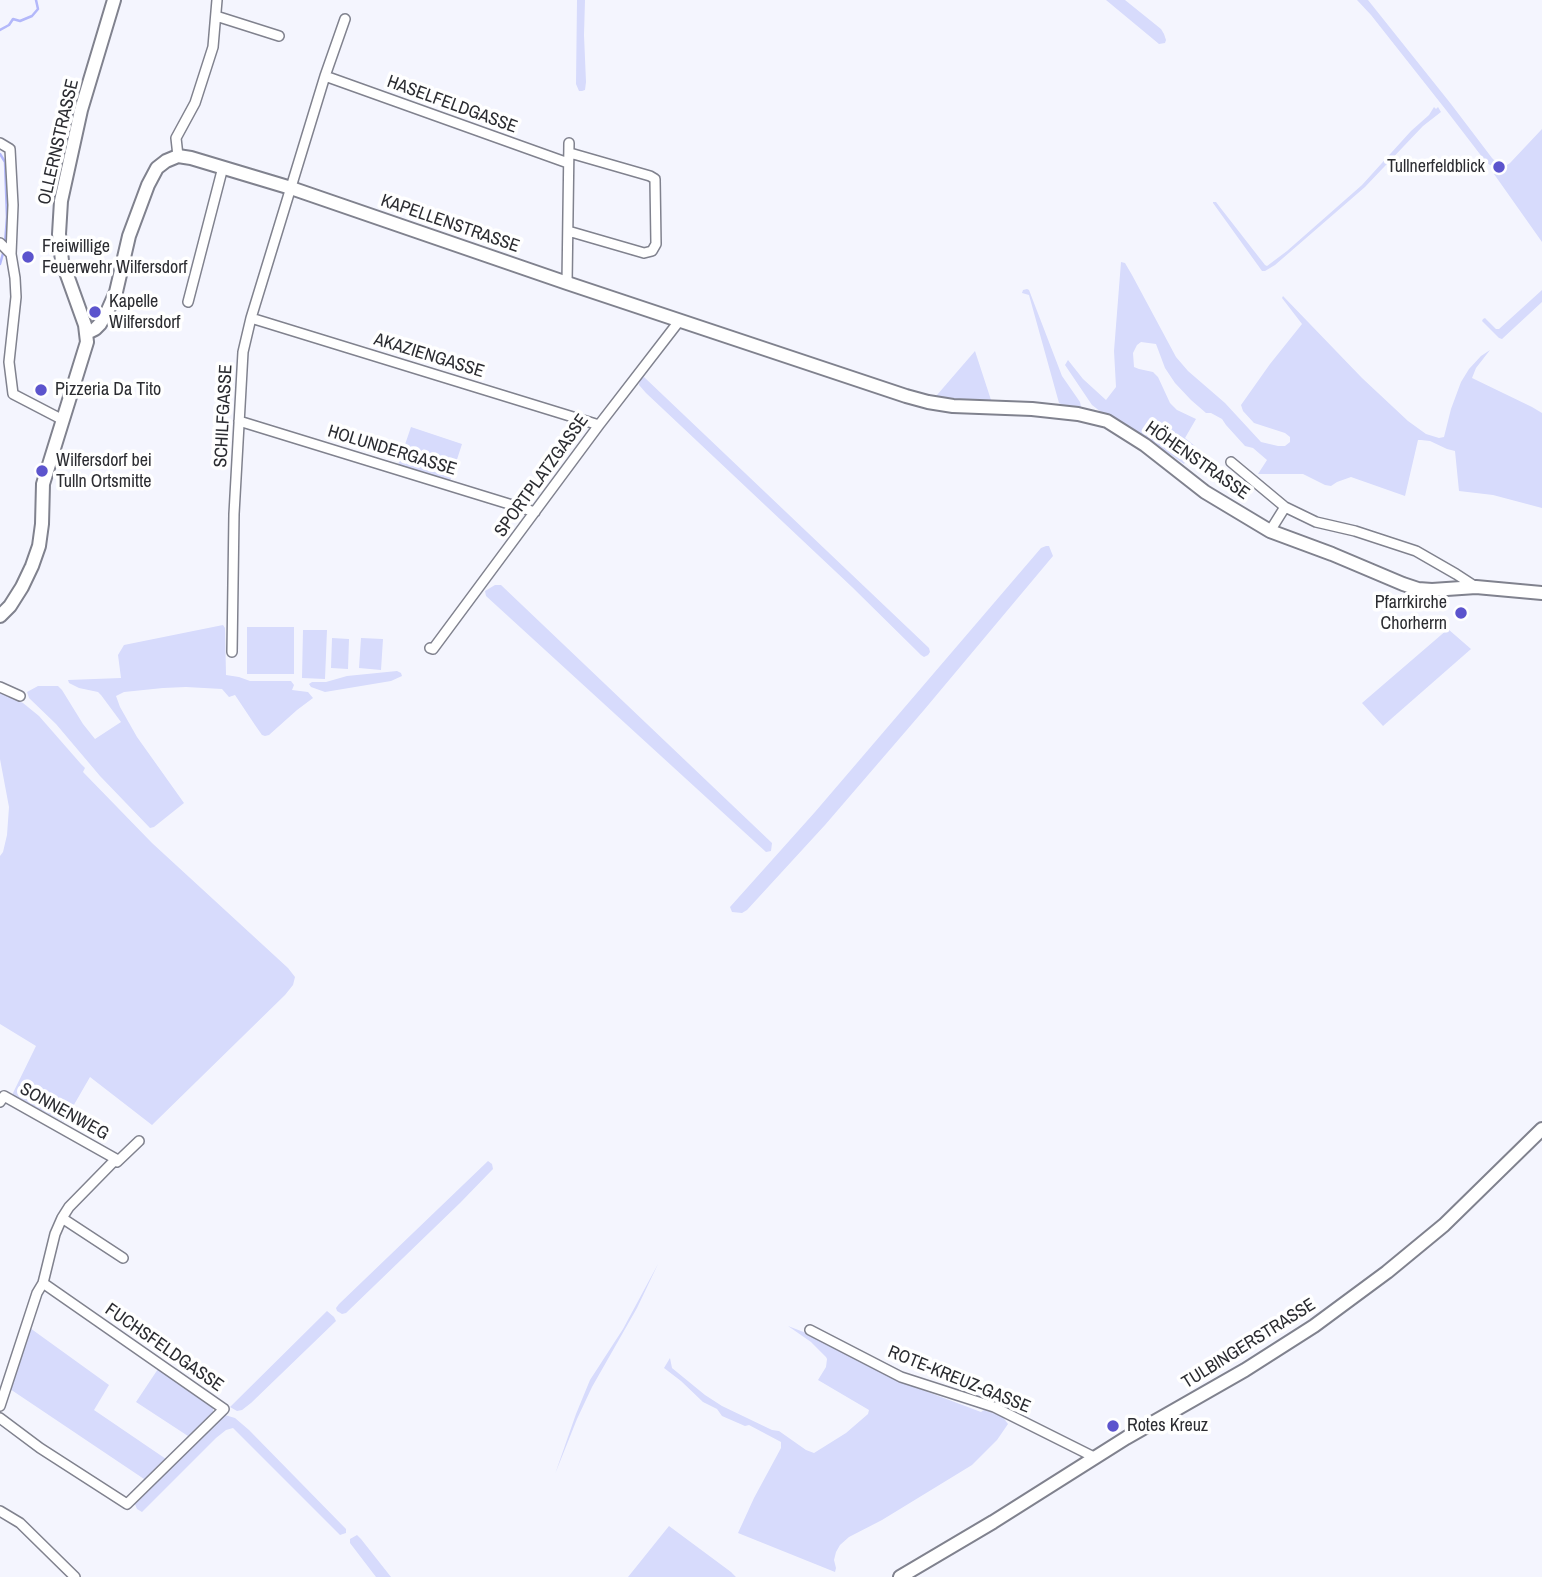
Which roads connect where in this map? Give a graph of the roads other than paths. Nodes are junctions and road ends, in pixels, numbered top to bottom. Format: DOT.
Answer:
graph roads {
  1 [pos="114,0"];
  2 [pos="217,0"];
  3 [pos="216,16"];
  4 [pos="345,19"];
  5 [pos="279,36"];
  6 [pos="325,76"];
  7 [pos="0,143"];
  8 [pos="569,143"];
  9 [pos="177,156"];
  10 [pos="569,158"];
  11 [pos="223,167"];
  12 [pos="291,188"];
  13 [pos="568,231"];
  14 [pos="6,249"];
  15 [pos="567,283"];
  16 [pos="188,302"];
  17 [pos="251,318"];
  18 [pos="680,320"];
  19 [pos="87,333"];
  20 [pos="1,394"];
  21 [pos="13,394"];
  22 [pos="906,396"];
  23 [pos="64,420"];
  24 [pos="239,421"];
  25 [pos="599,425"];
  26 [pos="1231,462"];
  27 [pos="1285,507"];
  28 [pos="535,512"];
  29 [pos="1270,531"];
  30 [pos="1476,587"];
  31 [pos="1542,593"];
  32 [pos="0,616"];
  33 [pos="430,648"];
  34 [pos="232,652"];
  35 [pos="0,687"];
  36 [pos="20,696"];
  37 [pos="0,1102"];
  38 [pos="1542,1129"];
  39 [pos="139,1142"];
  40 [pos="116,1159"];
  41 [pos="62,1218"];
  42 [pos="123,1258"];
  43 [pos="43,1283"];
  44 [pos="810,1330"];
  45 [pos="0,1406"];
  46 [pos="0,1418"];
  47 [pos="1096,1458"];
  48 [pos="0,1511"];
  49 [pos="75,1577"];
  50 [pos="900,1577"];
  1 -- 19 [label="street, OLLERNSTRASSE"];
  2 -- 3 [label="street"];
  3 -- 5 [label="street"];
  3 -- 9 [label="street"];
  4 -- 6 [label="street"];
  6 -- 10 [label="street, HASELFELDGASSE"];
  6 -- 12 [label="street"];
  7 -- 14 [label="street"];
  8 -- 10 [label="street"];
  9 -- 11 [label="street, KAPELLENSTRASSE"];
  9 -- 19 [label="street"];
  10 -- 13 [label="street"];
  10 -- 13 [label="street, HASELFELDGASSE"];
  11 -- 12 [label="street, KAPELLENSTRASSE"];
  11 -- 16 [label="street"];
  12 -- 15 [label="street, KAPELLENSTRASSE"];
  12 -- 17 [label="street, SCHILFGASSE"];
  13 -- 15 [label="street"];
  14 -- 21 [label="street"];
  15 -- 18 [label="street, KAPELLENSTRASSE"];
  17 -- 24 [label="street, SCHILFGASSE"];
  17 -- 25 [label="street, AKAZIENGASSE"];
  18 -- 22 [label="street, KAPELLENSTRASSE"];
  18 -- 25 [label="street, SPORTPLATZGASSE"];
  19 -- 23 [label="street"];
  20 -- 21 [label="street"];
  21 -- 23 [label="street"];
  22 -- 29 [label="street, HÖHENSTRASSE"];
  23 -- 32 [label="street"];
  24 -- 28 [label="street, HOLUNDERGASSE"];
  24 -- 34 [label="street, SCHILFGASSE"];
  25 -- 28 [label="street, SPORTPLATZGASSE"];
  26 -- 27 [label="street"];
  27 -- 29 [label="street"];
  27 -- 30 [label="street"];
  28 -- 33 [label="street, SPORTPLATZGASSE"];
  29 -- 30 [label="street, HÖHENSTRASSE"];
  30 -- 31 [label="street, HÖHENSTRASSE"];
  35 -- 36 [label="street"];
  37 -- 40 [label="street, SONNENWEG"];
  38 -- 47 [label="street, TULBINGERSTRASSE"];
  39 -- 40 [label="street"];
  40 -- 41 [label="street"];
  41 -- 42 [label="street"];
  41 -- 43 [label="street"];
  43 -- 45 [label="street"];
  43 -- 46 [label="street, FUCHSFELDGASSE"];
  44 -- 47 [label="street, ROTE-KREUZ-GASSE"];
  47 -- 50 [label="street, TULBINGERSTRASSE"];
  48 -- 49 [label="street"];
}
